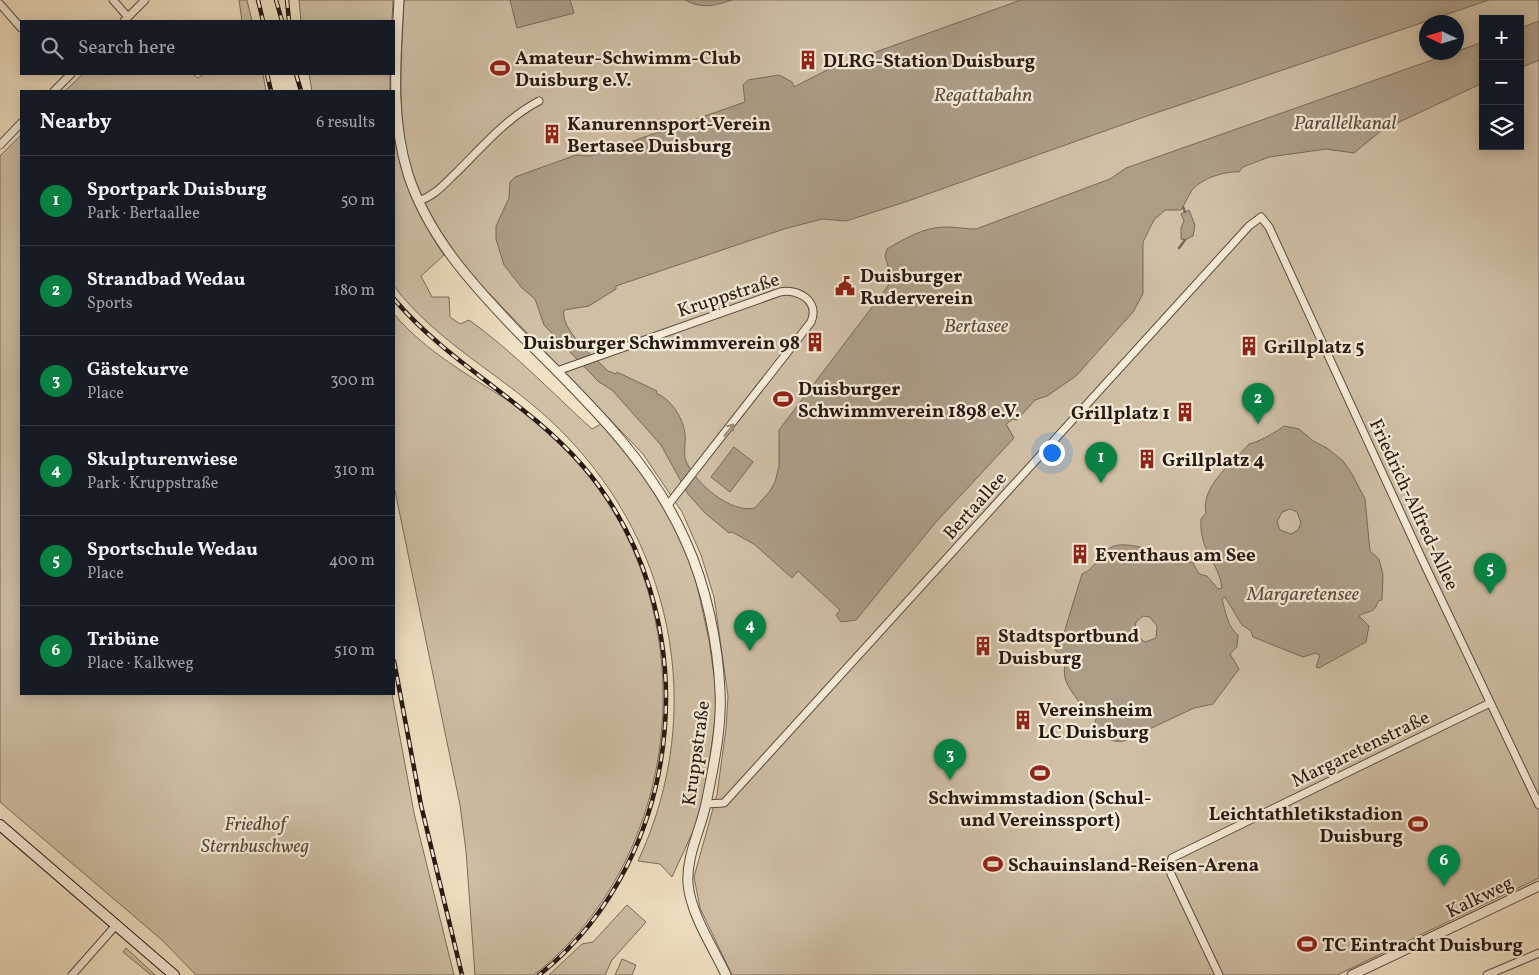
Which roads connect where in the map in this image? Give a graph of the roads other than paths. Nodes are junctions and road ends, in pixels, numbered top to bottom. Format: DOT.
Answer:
graph roads {
  1 [pos="113,0"];
  2 [pos="145,0"];
  3 [pos="399,0"];
  4 [pos="0,4"];
  5 [pos="126,19"];
  6 [pos="20,27"];
  7 [pos="66,75"];
  8 [pos="55,90"];
  9 [pos="539,101"];
  10 [pos="20,125"];
  11 [pos="0,145"];
  12 [pos="419,201"];
  13 [pos="1261,217"];
  14 [pos="557,371"];
  15 [pos="668,505"];
  16 [pos="1490,702"];
  17 [pos="706,804"];
  18 [pos="1539,805"];
  19 [pos="0,825"];
  20 [pos="1539,886"];
  21 [pos="117,924"];
  22 [pos="1539,953"];
  23 [pos="72,975"];
  24 [pos="174,975"];
  25 [pos="726,975"];
  26 [pos="1219,975"];
  27 [pos="1352,975"];
  28 [pos="1487,975"];
  1 -- 5 [label="street"];
  2 -- 5 [label="street"];
  3 -- 12 [label="street, Kruppstraße"];
  4 -- 6 [label="street"];
  7 -- 8 [label="street"];
  9 -- 12 [label="street"];
  10 -- 11 [label="street"];
  12 -- 14 [label="street, Kruppstraße"];
  13 -- 16 [label="street, Friedrich-Alfred-Allee"];
  13 -- 17 [label="street, Bertaallee"];
  14 -- 15 [label="street, Kruppstraße"];
  15 -- 14 [label="street, Kruppstraße, one-way"];
  15 -- 17 [label="street, Kruppstraße"];
  16 -- 18 [label="street, Friedrich-Alfred-Allee"];
  16 -- 26 [label="street, Margaretenstraße"];
  17 -- 25 [label="street, Kruppstraße"];
  19 -- 21 [label="main road"];
  20 -- 27 [label="street, Kalkweg"];
  21 -- 23 [label="street"];
  21 -- 24 [label="main road"];
  22 -- 28 [label="street"];
}
